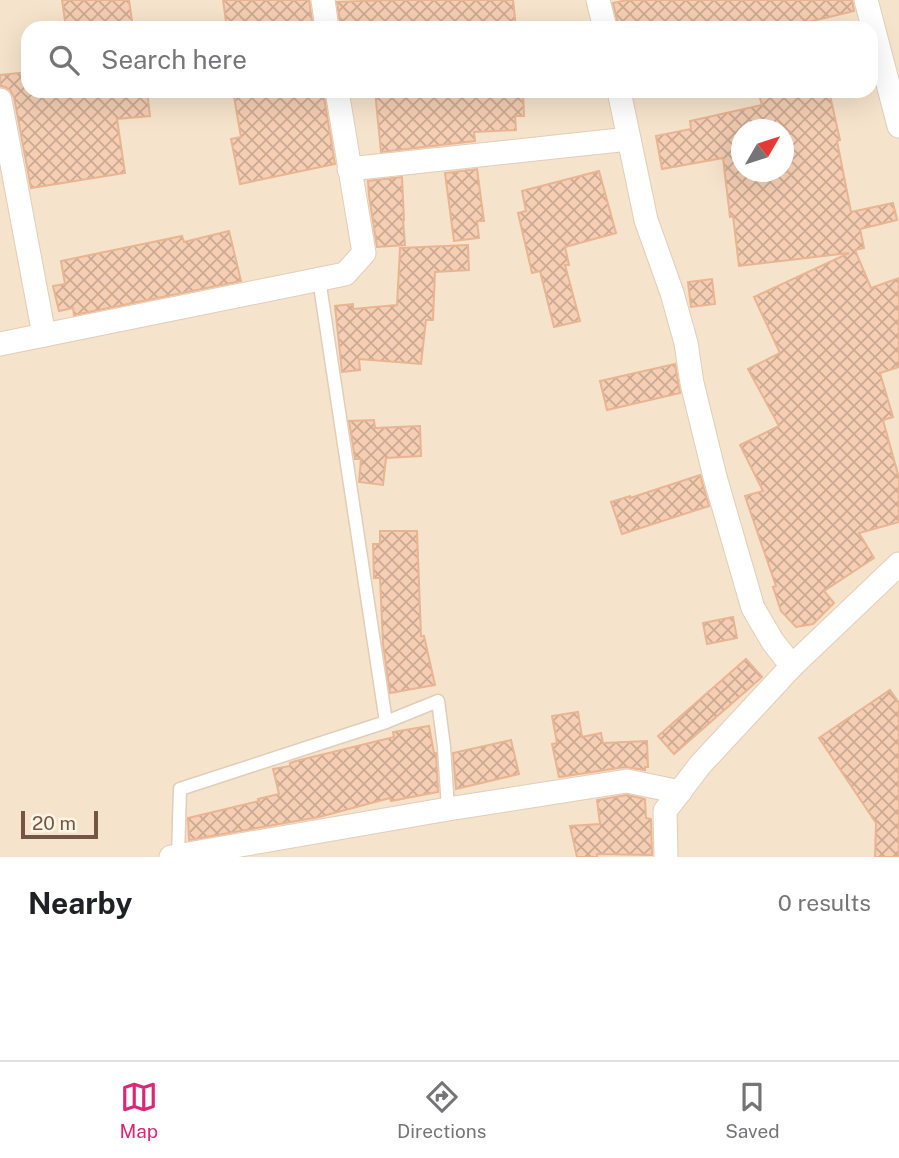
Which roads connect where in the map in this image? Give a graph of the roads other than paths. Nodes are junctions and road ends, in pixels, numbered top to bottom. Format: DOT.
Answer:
graph roads {
  1 [pos="323,0"];
  2 [pos="598,0"];
  3 [pos="866,0"];
  4 [pos="326,21"];
  5 [pos="603,21"];
  6 [pos="871,21"];
  7 [pos="878,46"];
  8 [pos="338,98"];
  9 [pos="620,98"];
  10 [pos="0,100"];
  11 [pos="899,127"];
  12 [pos="629,139"];
  13 [pos="349,169"];
  14 [pos="319,279"];
  15 [pos="44,335"];
  16 [pos="0,344"];
  17 [pos="899,564"];
  18 [pos="792,666"];
  19 [pos="386,723"];
  20 [pos="680,792"];
  21 [pos="448,809"];
  22 [pos="175,856"];
  23 [pos="666,857"];
  1 -- 4 [label="street"];
  2 -- 5 [label="street"];
  3 -- 6 [label="street"];
  7 -- 11 [label="street"];
  8 -- 13 [label="street"];
  9 -- 12 [label="street"];
  10 -- 15 [label="street"];
  12 -- 13 [label="street"];
  12 -- 18 [label="street"];
  13 -- 14 [label="street"];
  14 -- 15 [label="street"];
  14 -- 19 [label="lane"];
  15 -- 16 [label="street"];
  17 -- 18 [label="street"];
  18 -- 20 [label="street"];
  19 -- 21 [label="lane"];
  19 -- 22 [label="lane"];
  20 -- 21 [label="street"];
  20 -- 23 [label="street"];
  21 -- 22 [label="street"];
}
